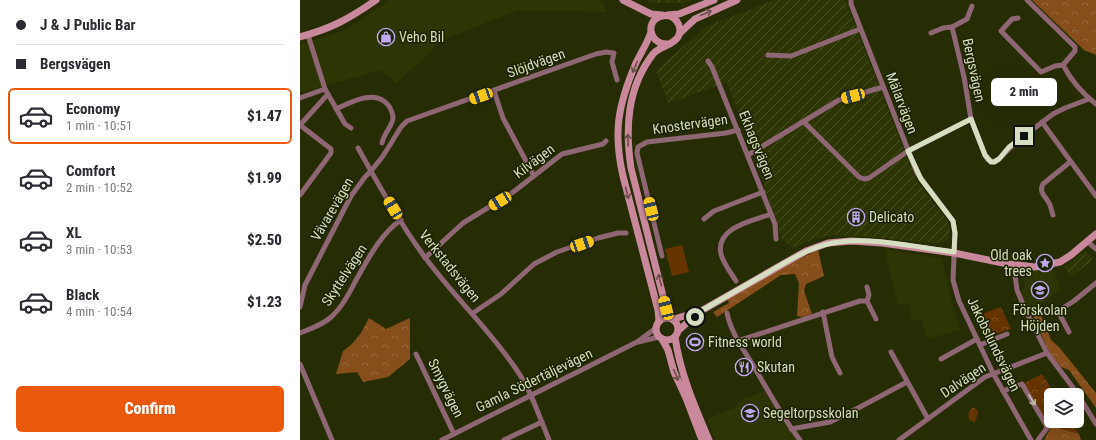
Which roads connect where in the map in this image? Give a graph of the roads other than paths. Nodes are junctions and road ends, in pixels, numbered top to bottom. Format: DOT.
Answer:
graph roads {
  1 [pos="376,0"];
  2 [pos="623,0"];
  3 [pos="714,0"];
  4 [pos="737,0"];
  5 [pos="851,0"];
  6 [pos="1027,0"];
  7 [pos="972,6"];
  8 [pos="639,8"];
  9 [pos="665,16"];
  10 [pos="1018,18"];
  11 [pos="952,27"];
  12 [pos="860,29"];
  13 [pos="651,30"];
  14 [pos="680,33"];
  15 [pos="931,33"];
  16 [pos="308,35"];
  17 [pos="300,37"];
  18 [pos="669,44"];
  19 [pos="768,55"];
  20 [pos="708,62"];
  21 [pos="1063,65"];
  22 [pos="617,80"];
  23 [pos="883,87"];
  24 [pos="494,91"];
  25 [pos="326,92"];
  26 [pos="300,98"];
  27 [pos="1089,99"];
  28 [pos="1096,104"];
  29 [pos="336,109"];
  30 [pos="971,119"];
  31 [pos="804,122"];
  32 [pos="1042,122"];
  33 [pos="300,125"];
  34 [pos="351,128"];
  35 [pos="738,130"];
  36 [pos="606,141"];
  37 [pos="382,143"];
  38 [pos="358,148"];
  39 [pos="908,151"];
  40 [pos="748,155"];
  41 [pos="1070,162"];
  42 [pos="371,171"];
  43 [pos="534,176"];
  44 [pos="763,192"];
  45 [pos="300,195"];
  46 [pos="1096,196"];
  47 [pos="771,214"];
  48 [pos="1053,215"];
  49 [pos="704,219"];
  50 [pos="401,220"];
  51 [pos="626,233"];
  52 [pos="1096,234"];
  53 [pos="776,239"];
  54 [pos="1088,242"];
  55 [pos="1096,248"];
  56 [pos="954,252"];
  57 [pos="662,256"];
  58 [pos="425,258"];
  59 [pos="1015,275"];
  60 [pos="736,281"];
  61 [pos="1096,283"];
  62 [pos="867,287"];
  63 [pos="867,302"];
  64 [pos="300,307"];
  65 [pos="701,311"];
  66 [pos="824,312"];
  67 [pos="473,313"];
  68 [pos="727,313"];
  69 [pos="672,319"];
  70 [pos="876,319"];
  71 [pos="657,324"];
  72 [pos="679,330"];
  73 [pos="1069,332"];
  74 [pos="300,333"];
  75 [pos="1007,334"];
  76 [pos="675,337"];
  77 [pos="661,338"];
  78 [pos="977,338"];
  79 [pos="738,341"];
  80 [pos="637,342"];
  81 [pos="980,345"];
  82 [pos="891,352"];
  83 [pos="1048,353"];
  84 [pos="416,354"];
  85 [pos="941,359"];
  86 [pos="300,364"];
  87 [pos="840,373"];
  88 [pos="993,374"];
  89 [pos="907,382"];
  90 [pos="1003,391"];
  91 [pos="531,395"];
  92 [pos="928,419"];
  93 [pos="542,422"];
  94 [pos="1096,424"];
  95 [pos="792,429"];
  96 [pos="454,434"];
  97 [pos="332,440"];
  98 [pos="442,440"];
  99 [pos="504,440"];
  100 [pos="549,440"];
  101 [pos="702,440"];
  102 [pos="709,440"];
  103 [pos="800,440"];
  104 [pos="899,440"];
  105 [pos="1031,440"];
  106 [pos="1038,440"];
  1 -- 16 [label="main road"];
  2 -- 8 [label="main road"];
  3 -- 9 [label="main road"];
  14 -- 4 [label="main road, one-way"];
  5 -- 12 [label="street, Mälarvägen"];
  6 -- 21 [label="street"];
  7 -- 11 [label="street, Bergsvägen"];
  8 -- 9 [label="main road"];
  8 -- 13 [label="main road"];
  9 -- 13 [label="main road"];
  9 -- 14 [label="main road"];
  10 -- 21 [label="street"];
  11 -- 15 [label="street, Bergsvägen"];
  11 -- 30 [label="street, Bergsvägen"];
  12 -- 19 [label="street"];
  12 -- 23 [label="street, Mälarvägen"];
  13 -- 18 [label="main road"];
  13 -- 71 [label="main road, one-way"];
  14 -- 18 [label="main road"];
  16 -- 17 [label="main road"];
  16 -- 25 [label="street"];
  69 -- 18 [label="main road, one-way"];
  20 -- 35 [label="street, Ekhagsvägen"];
  21 -- 27 [label="street"];
  22 -- 24 [label="street, Slöjdvägen"];
  23 -- 31 [label="street"];
  23 -- 39 [label="street, Mälarvägen"];
  24 -- 42 [label="street, Slöjdvägen"];
  24 -- 43 [label="street"];
  25 -- 26 [label="street"];
  25 -- 29 [label="street"];
  25 -- 33 [label="street"];
  27 -- 28 [label="street"];
  27 -- 32 [label="street, Bergsvägen"];
  29 -- 34 [label="street"];
  29 -- 37 [label="street"];
  30 -- 32 [label="street, Bergsvägen"];
  30 -- 39 [label="street"];
  31 -- 39 [label="street"];
  31 -- 40 [label="street"];
  32 -- 41 [label="street"];
  33 -- 45 [label="street"];
  35 -- 40 [label="street, Ekhagsvägen"];
  35 -- 57 [label="street, Knostervägen"];
  36 -- 43 [label="street, Kilvägen"];
  38 -- 42 [label="street, Verkstadsvägen"];
  39 -- 56 [label="street, Mälarvägen"];
  40 -- 44 [label="street, Ekhagsvägen"];
  41 -- 46 [label="street"];
  41 -- 48 [label="street"];
  42 -- 50 [label="street, Verkstadsvägen"];
  42 -- 64 [label="street, Vävarevägen"];
  43 -- 58 [label="street, Kilvägen"];
  44 -- 47 [label="street, Ekhagsvägen"];
  44 -- 49 [label="street"];
  47 -- 53 [label="street, Ekhagsvägen"];
  47 -- 60 [label="street"];
  50 -- 58 [label="street, Verkstadsvägen"];
  50 -- 74 [label="street, Skyttelvägen"];
  51 -- 67 [label="street"];
  52 -- 54 [label="main road"];
  54 -- 55 [label="street"];
  54 -- 56 [label="main road"];
  56 -- 65 [label="main road"];
  56 -- 78 [label="street, Jakobslundsvägen"];
  58 -- 67 [label="street, Verkstadsvägen"];
  59 -- 83 [label="street"];
  61 -- 73 [label="street"];
  62 -- 63 [label="street"];
  63 -- 66 [label="street"];
  63 -- 70 [label="street"];
  65 -- 69 [label="main road"];
  65 -- 72 [label="main road"];
  66 -- 79 [label="street"];
  66 -- 87 [label="street"];
  67 -- 91 [label="street, Verkstadsvägen"];
  68 -- 79 [label="street"];
  69 -- 71 [label="main road"];
  69 -- 72 [label="main road"];
  71 -- 77 [label="main road"];
  71 -- 80 [label="street, Gamla Södertäljevägen"];
  72 -- 76 [label="main road"];
  75 -- 81 [label="street"];
  76 -- 77 [label="main road"];
  76 -- 102 [label="main road"];
  77 -- 80 [label="street, Gamla Södertäljevägen"];
  77 -- 101 [label="main road, one-way"];
  78 -- 81 [label="street, Jakobslundsvägen"];
  78 -- 85 [label="street"];
  79 -- 95 [label="street"];
  80 -- 91 [label="street, Gamla Södertäljevägen"];
  81 -- 88 [label="street, Jakobslundsvägen"];
  82 -- 89 [label="street"];
  83 -- 88 [label="street, Dalvägen"];
  83 -- 94 [label="street"];
  84 -- 96 [label="street, Smygvägen"];
  86 -- 97 [label="street"];
  88 -- 90 [label="street, Jakobslundsvägen"];
  88 -- 92 [label="street, Dalvägen"];
  89 -- 92 [label="street"];
  89 -- 95 [label="street"];
  90 -- 105 [label="street, Jakobslundsvägen"];
  90 -- 106 [label="street, one-way"];
  91 -- 93 [label="street, Verkstadsvägen"];
  91 -- 96 [label="street, Gamla Södertäljevägen"];
  92 -- 104 [label="street, Dalvägen"];
  93 -- 99 [label="street"];
  93 -- 100 [label="street, Verkstadsvägen"];
  95 -- 103 [label="street"];
  96 -- 98 [label="street, Gamla Södertäljevägen"];
}
